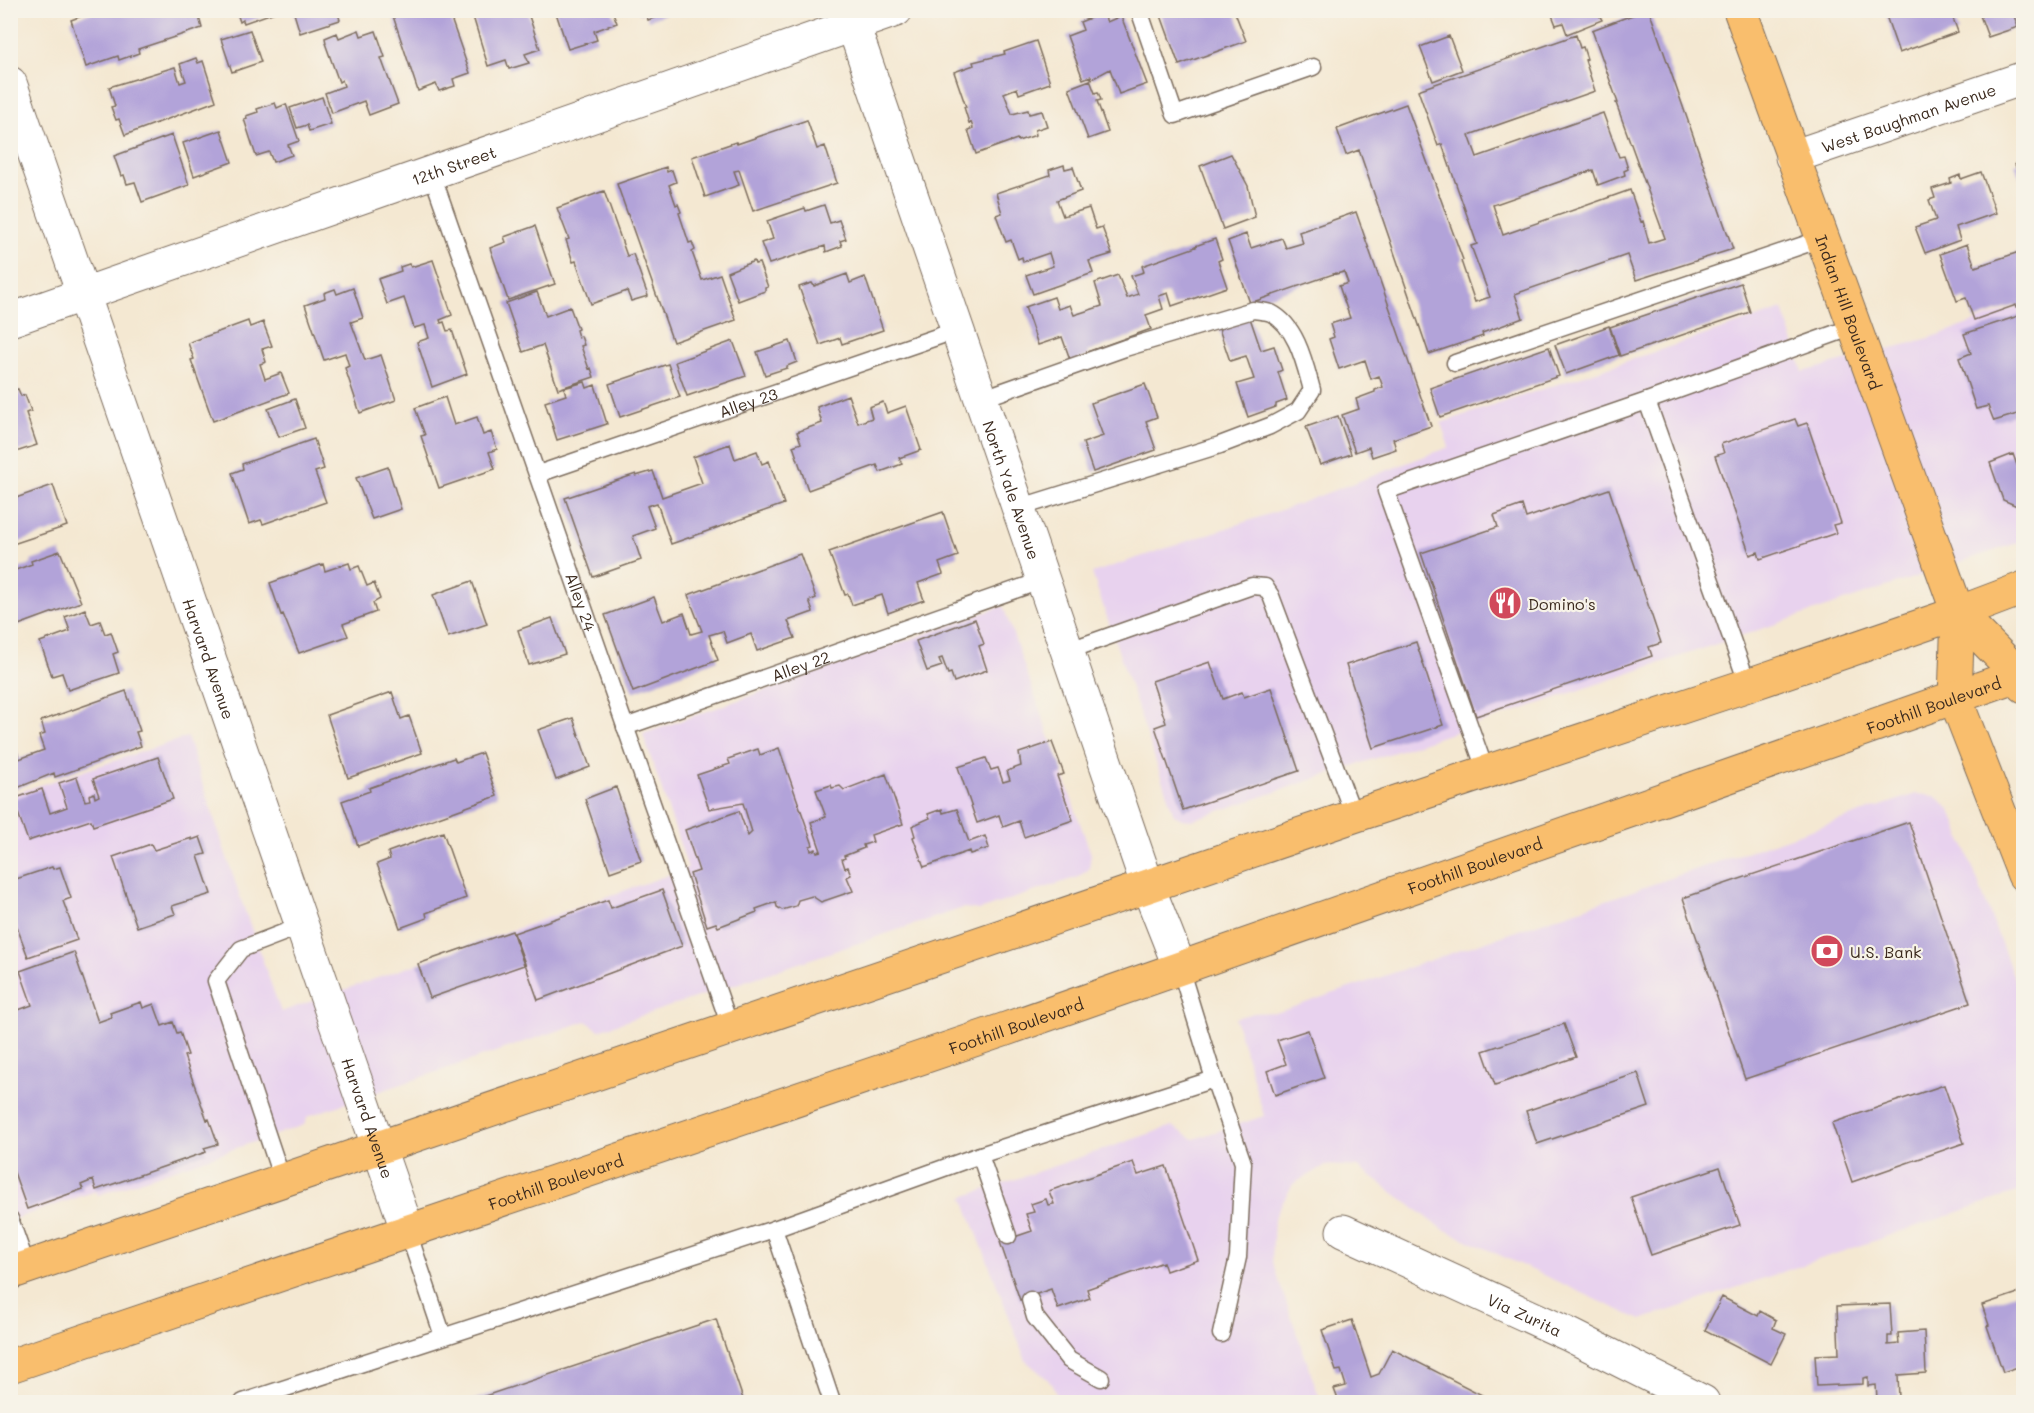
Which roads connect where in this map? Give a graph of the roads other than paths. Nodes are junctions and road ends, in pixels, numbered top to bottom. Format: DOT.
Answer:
graph roads {
  1 [pos="896,10"];
  2 [pos="1139,10"];
  3 [pos="1740,10"];
  4 [pos="851,18"];
  5 [pos="1313,67"];
  6 [pos="2024,78"];
  7 [pos="10,83"];
  8 [pos="1792,157"];
  9 [pos="432,174"];
  10 [pos="1821,239"];
  11 [pos="84,295"];
  12 [pos="10,320"];
  13 [pos="1853,327"];
  14 [pos="957,330"];
  15 [pos="1455,363"];
  16 [pos="981,399"];
  17 [pos="1647,401"];
  18 [pos="538,474"];
  19 [pos="1018,508"];
  20 [pos="1043,580"];
  21 [pos="2024,588"];
  22 [pos="1958,613"];
  23 [pos="1067,651"];
  24 [pos="2022,678"];
  25 [pos="1748,685"];
  26 [pos="1955,698"];
  27 [pos="625,727"];
  28 [pos="1486,772"];
  29 [pos="1354,816"];
  30 [pos="2024,875"];
  31 [pos="1148,887"];
  32 [pos="302,926"];
  33 [pos="1180,968"];
  34 [pos="731,1029"];
  35 [pos="1214,1079"];
  36 [pos="379,1149"];
  37 [pos="980,1155"];
  38 [pos="283,1182"];
  39 [pos="10,1219"];
  40 [pos="774,1229"];
  41 [pos="1343,1231"];
  42 [pos="408,1232"];
  43 [pos="1008,1236"];
  44 [pos="19,1270"];
  45 [pos="1030,1300"];
  46 [pos="1221,1334"];
  47 [pos="443,1336"];
  48 [pos="10,1366"];
  49 [pos="1101,1378"];
  50 [pos="243,1402"];
  51 [pos="832,1402"];
  52 [pos="1704,1402"];
  1 -- 4 [label="street, 12th Street"];
  2 -- 5 [label="lane"];
  3 -- 8 [label="main road, Indian Hill Boulevard"];
  4 -- 9 [label="street, 12th Street"];
  4 -- 14 [label="street, North Yale Avenue"];
  6 -- 8 [label="street, West Baughman Avenue"];
  7 -- 11 [label="street, Harvard Avenue"];
  8 -- 10 [label="main road, Indian Hill Boulevard"];
  9 -- 11 [label="street, 12th Street"];
  9 -- 18 [label="lane, Alley 24"];
  10 -- 13 [label="main road, Indian Hill Boulevard"];
  10 -- 15 [label="lane"];
  11 -- 12 [label="street, 12th Street"];
  11 -- 32 [label="street, Harvard Avenue"];
  13 -- 17 [label="lane"];
  13 -- 22 [label="main road, Indian Hill Boulevard"];
  14 -- 16 [label="street, North Yale Avenue"];
  14 -- 18 [label="lane, Alley 23"];
  16 -- 19 [label="street, North Yale Avenue"];
  16 -- 19 [label="lane"];
  17 -- 25 [label="lane"];
  17 -- 28 [label="lane"];
  18 -- 27 [label="lane, Alley 24"];
  19 -- 20 [label="street, North Yale Avenue"];
  20 -- 23 [label="street, North Yale Avenue"];
  20 -- 27 [label="lane, Alley 22"];
  21 -- 22 [label="main road"];
  22 -- 24 [label="main road, Indian Hill Boulevard"];
  22 -- 25 [label="main road"];
  22 -- 26 [label="main road, Indian Hill Boulevard"];
  23 -- 29 [label="lane"];
  23 -- 31 [label="street, North Yale Avenue"];
  24 -- 26 [label="main road, Foothill Boulevard"];
  25 -- 28 [label="main road"];
  26 -- 30 [label="main road, Indian Hill Boulevard"];
  26 -- 33 [label="main road, Foothill Boulevard"];
  27 -- 34 [label="lane, Alley 24"];
  28 -- 29 [label="main road"];
  29 -- 31 [label="main road"];
  31 -- 33 [label="street, North Yale Avenue"];
  31 -- 34 [label="main road"];
  32 -- 36 [label="street, Harvard Avenue"];
  32 -- 38 [label="lane"];
  33 -- 35 [label="lane"];
  33 -- 42 [label="main road, Foothill Boulevard"];
  34 -- 36 [label="main road"];
  35 -- 37 [label="lane"];
  35 -- 46 [label="lane"];
  36 -- 38 [label="main road"];
  36 -- 42 [label="street, Harvard Avenue"];
  37 -- 40 [label="lane"];
  37 -- 43 [label="lane"];
  38 -- 44 [label="main road"];
  39 -- 44 [label="lane"];
  40 -- 47 [label="lane"];
  40 -- 51 [label="lane"];
  41 -- 52 [label="street, Via Zurita"];
  42 -- 47 [label="lane"];
  42 -- 48 [label="main road, Foothill Boulevard"];
  45 -- 49 [label="lane"];
  47 -- 50 [label="lane"];
}
